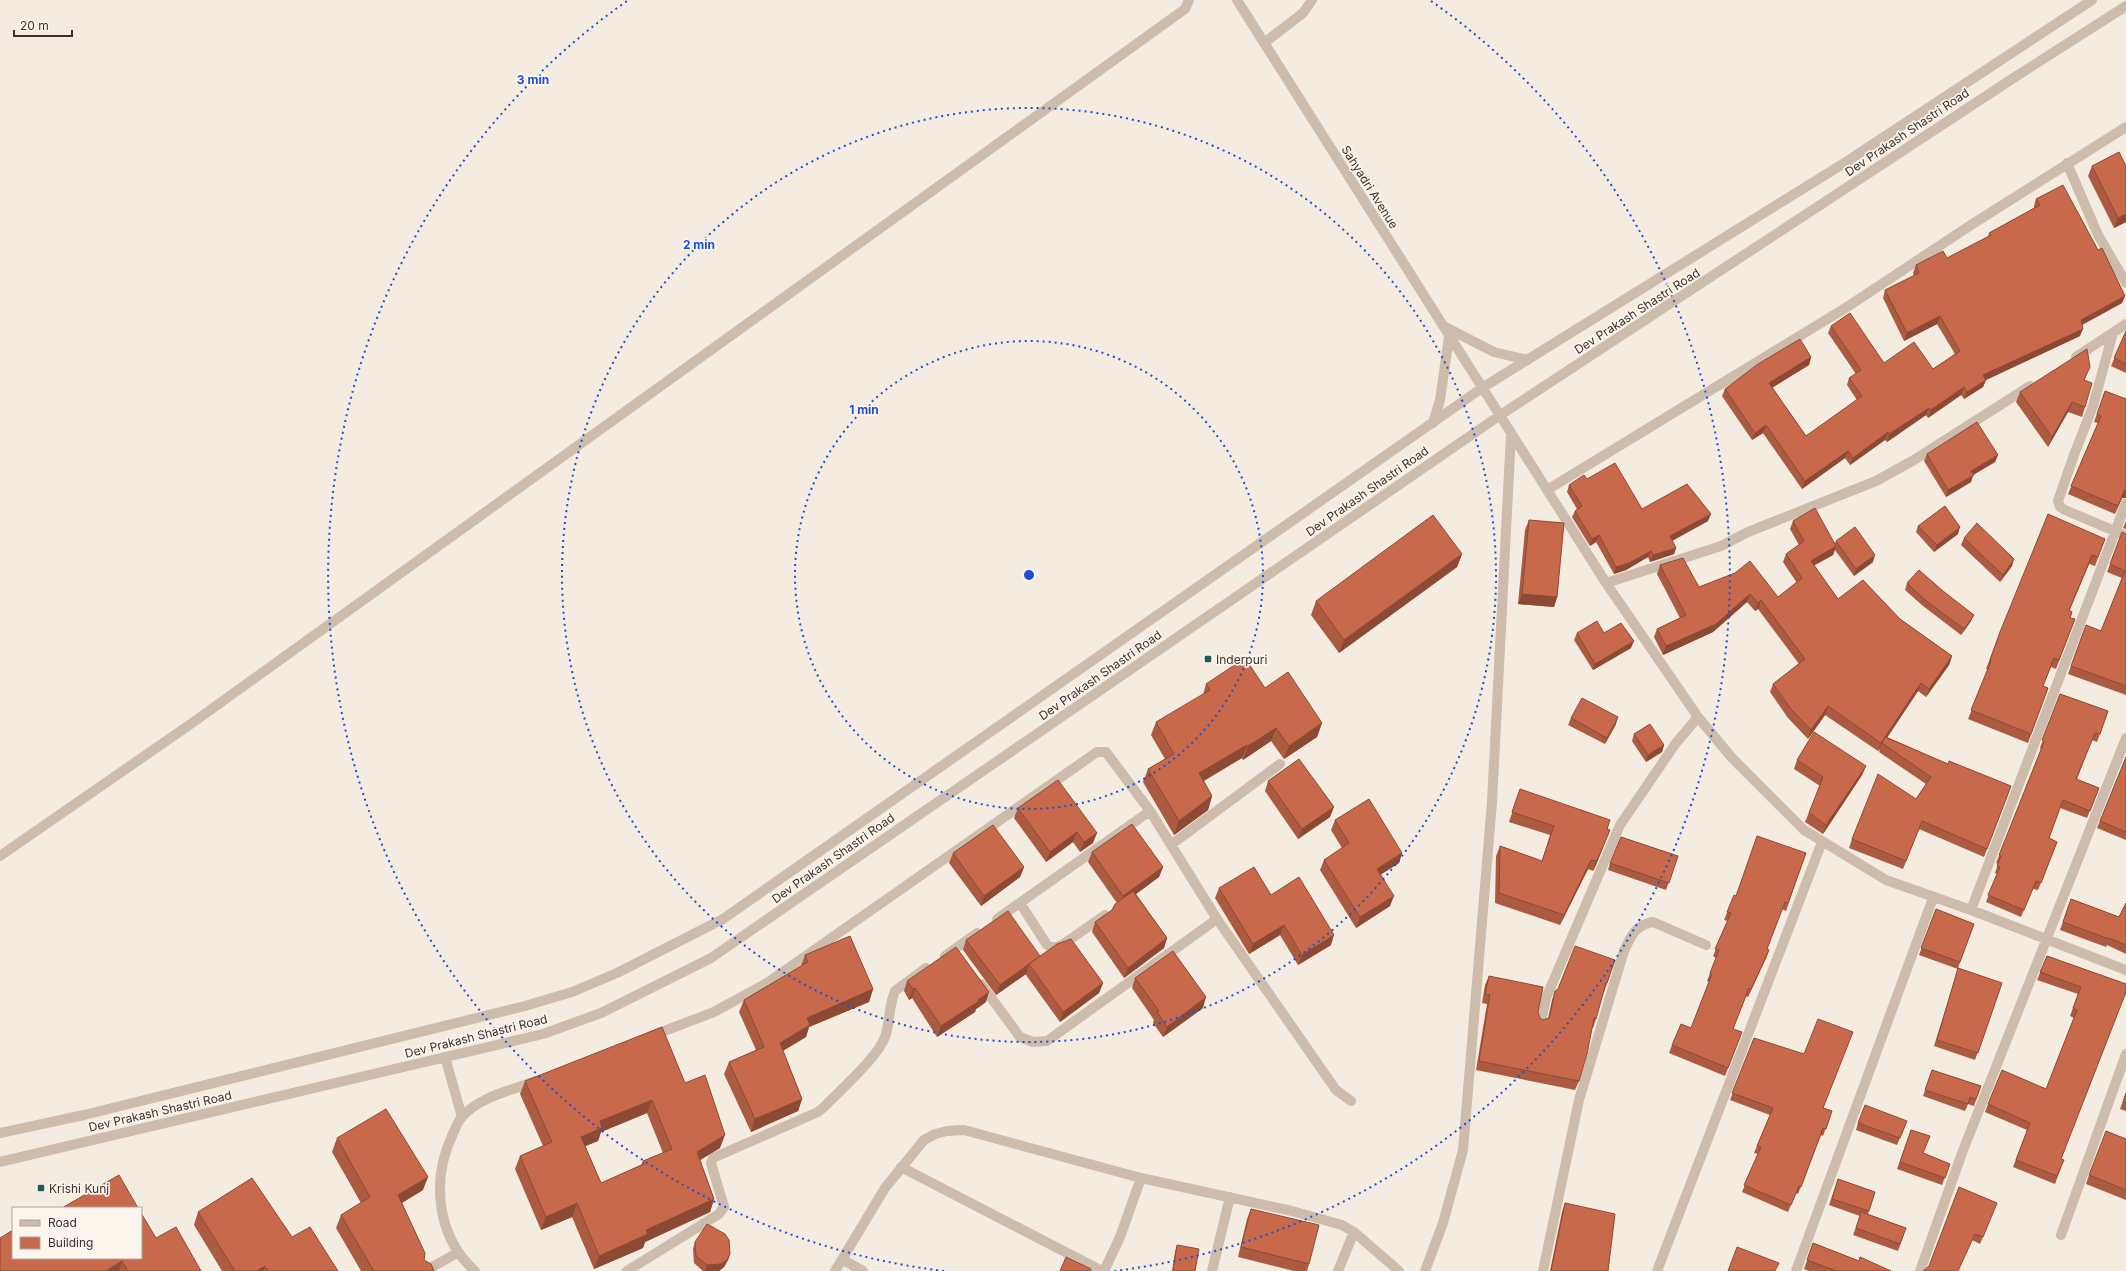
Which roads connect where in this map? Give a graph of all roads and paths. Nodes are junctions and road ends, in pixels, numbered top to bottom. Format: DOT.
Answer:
graph roads {
  1 [pos="1189,0"];
  2 [pos="1236,0"];
  3 [pos="1312,0"];
  4 [pos="2092,0"];
  5 [pos="2126,6"];
  6 [pos="1264,43"];
  7 [pos="2126,127"];
  8 [pos="2067,163"];
  9 [pos="2126,283"];
  10 [pos="2126,324"];
  11 [pos="1443,326"];
  12 [pos="2113,333"];
  13 [pos="1449,337"];
  14 [pos="1528,360"];
  15 [pos="2067,362"];
  16 [pos="2040,380"];
  17 [pos="1482,388"];
  18 [pos="1499,416"];
  19 [pos="1433,423"];
  20 [pos="1511,434"];
  21 [pos="1547,490"];
  22 [pos="2126,503"];
  23 [pos="2115,532"];
  24 [pos="2126,536"];
  25 [pos="1606,583"];
  26 [pos="1698,717"];
  27 [pos="2126,738"];
  28 [pos="1280,764"];
  29 [pos="1150,811"];
  30 [pos="1822,842"];
  31 [pos="1172,844"];
  32 [pos="0,856"];
  33 [pos="1933,898"];
  34 [pos="1020,903"];
  35 [pos="1971,910"];
  36 [pos="1105,915"];
  37 [pos="1217,919"];
  38 [pos="2045,940"];
  39 [pos="1706,944"];
  40 [pos="2126,970"];
  41 [pos="973,974"];
  42 [pos="1541,1022"];
  43 [pos="640,1041"];
  44 [pos="2126,1054"];
  45 [pos="445,1057"];
  46 [pos="544,1077"];
  47 [pos="1351,1101"];
  48 [pos="462,1117"];
  49 [pos="0,1133"];
  50 [pos="0,1162"];
  51 [pos="901,1167"];
  52 [pos="1141,1178"];
  53 [pos="1230,1197"];
  54 [pos="1354,1232"];
  55 [pos="2061,1235"];
  56 [pos="457,1253"];
  57 [pos="843,1260"];
  58 [pos="425,1271"];
  59 [pos="475,1271"];
  60 [pos="626,1271"];
  61 [pos="836,1271"];
  62 [pos="863,1271"];
  63 [pos="1103,1271"];
  64 [pos="1212,1271"];
  65 [pos="1338,1271"];
  66 [pos="1400,1271"];
  67 [pos="1425,1271"];
  68 [pos="1543,1271"];
  69 [pos="1657,1271"];
  70 [pos="1796,1271"];
  71 [pos="1920,1271"];
  1 -- 32 [label="street"];
  2 -- 6 [label="street, Sahyadri Avenue"];
  3 -- 6 [label="street"];
  4 -- 14 [label="street, Dev Prakash Shastri Road"];
  5 -- 18 [label="street, Dev Prakash Shastri Road"];
  6 -- 11 [label="street, Sahyadri Avenue"];
  7 -- 8 [label="street"];
  8 -- 9 [label="street"];
  8 -- 21 [label="street"];
  10 -- 12 [label="street"];
  11 -- 13 [label="street, Sahyadri Avenue"];
  11 -- 14 [label="street"];
  12 -- 15 [label="street"];
  12 -- 23 [label="street"];
  13 -- 17 [label="street, Sahyadri Avenue"];
  13 -- 19 [label="street"];
  14 -- 17 [label="street, Dev Prakash Shastri Road"];
  16 -- 25 [label="street"];
  17 -- 18 [label="street, Sahyadri Avenue"];
  17 -- 19 [label="street, Dev Prakash Shastri Road"];
  18 -- 20 [label="street, Sahyadri Avenue"];
  18 -- 45 [label="street, Dev Prakash Shastri Road"];
  19 -- 49 [label="street, Dev Prakash Shastri Road"];
  20 -- 21 [label="street, Sahyadri Avenue"];
  20 -- 67 [label="street"];
  21 -- 25 [label="street, Sahyadri Avenue"];
  22 -- 23 [label="street"];
  23 -- 24 [label="street"];
  23 -- 35 [label="street"];
  25 -- 26 [label="street, Sahyadri Avenue"];
  26 -- 30 [label="street, Sahyadri Avenue"];
  26 -- 42 [label="street"];
  27 -- 38 [label="street"];
  28 -- 31 [label="street"];
  29 -- 31 [label="street"];
  29 -- 34 [label="street"];
  29 -- 43 [label="street"];
  30 -- 33 [label="street, Sahyadri Avenue"];
  30 -- 69 [label="street"];
  31 -- 37 [label="street"];
  33 -- 35 [label="street, Sahyadri Avenue"];
  33 -- 70 [label="street"];
  34 -- 36 [label="street"];
  34 -- 60 [label="street"];
  35 -- 38 [label="street, Sahyadri Avenue"];
  37 -- 41 [label="street"];
  37 -- 47 [label="street"];
  38 -- 40 [label="street, Sahyadri Avenue"];
  38 -- 71 [label="street"];
  39 -- 68 [label="street"];
  44 -- 55 [label="street"];
  45 -- 48 [label="street"];
  45 -- 50 [label="street, Dev Prakash Shastri Road"];
  46 -- 48 [label="street"];
  48 -- 56 [label="street"];
  51 -- 52 [label="street"];
  51 -- 57 [label="street"];
  51 -- 63 [label="street"];
  52 -- 53 [label="street"];
  52 -- 63 [label="street"];
  53 -- 54 [label="street"];
  53 -- 64 [label="street"];
  54 -- 65 [label="street"];
  54 -- 66 [label="street"];
  56 -- 58 [label="street"];
  56 -- 59 [label="street"];
  57 -- 61 [label="street"];
  57 -- 62 [label="street"];
}
